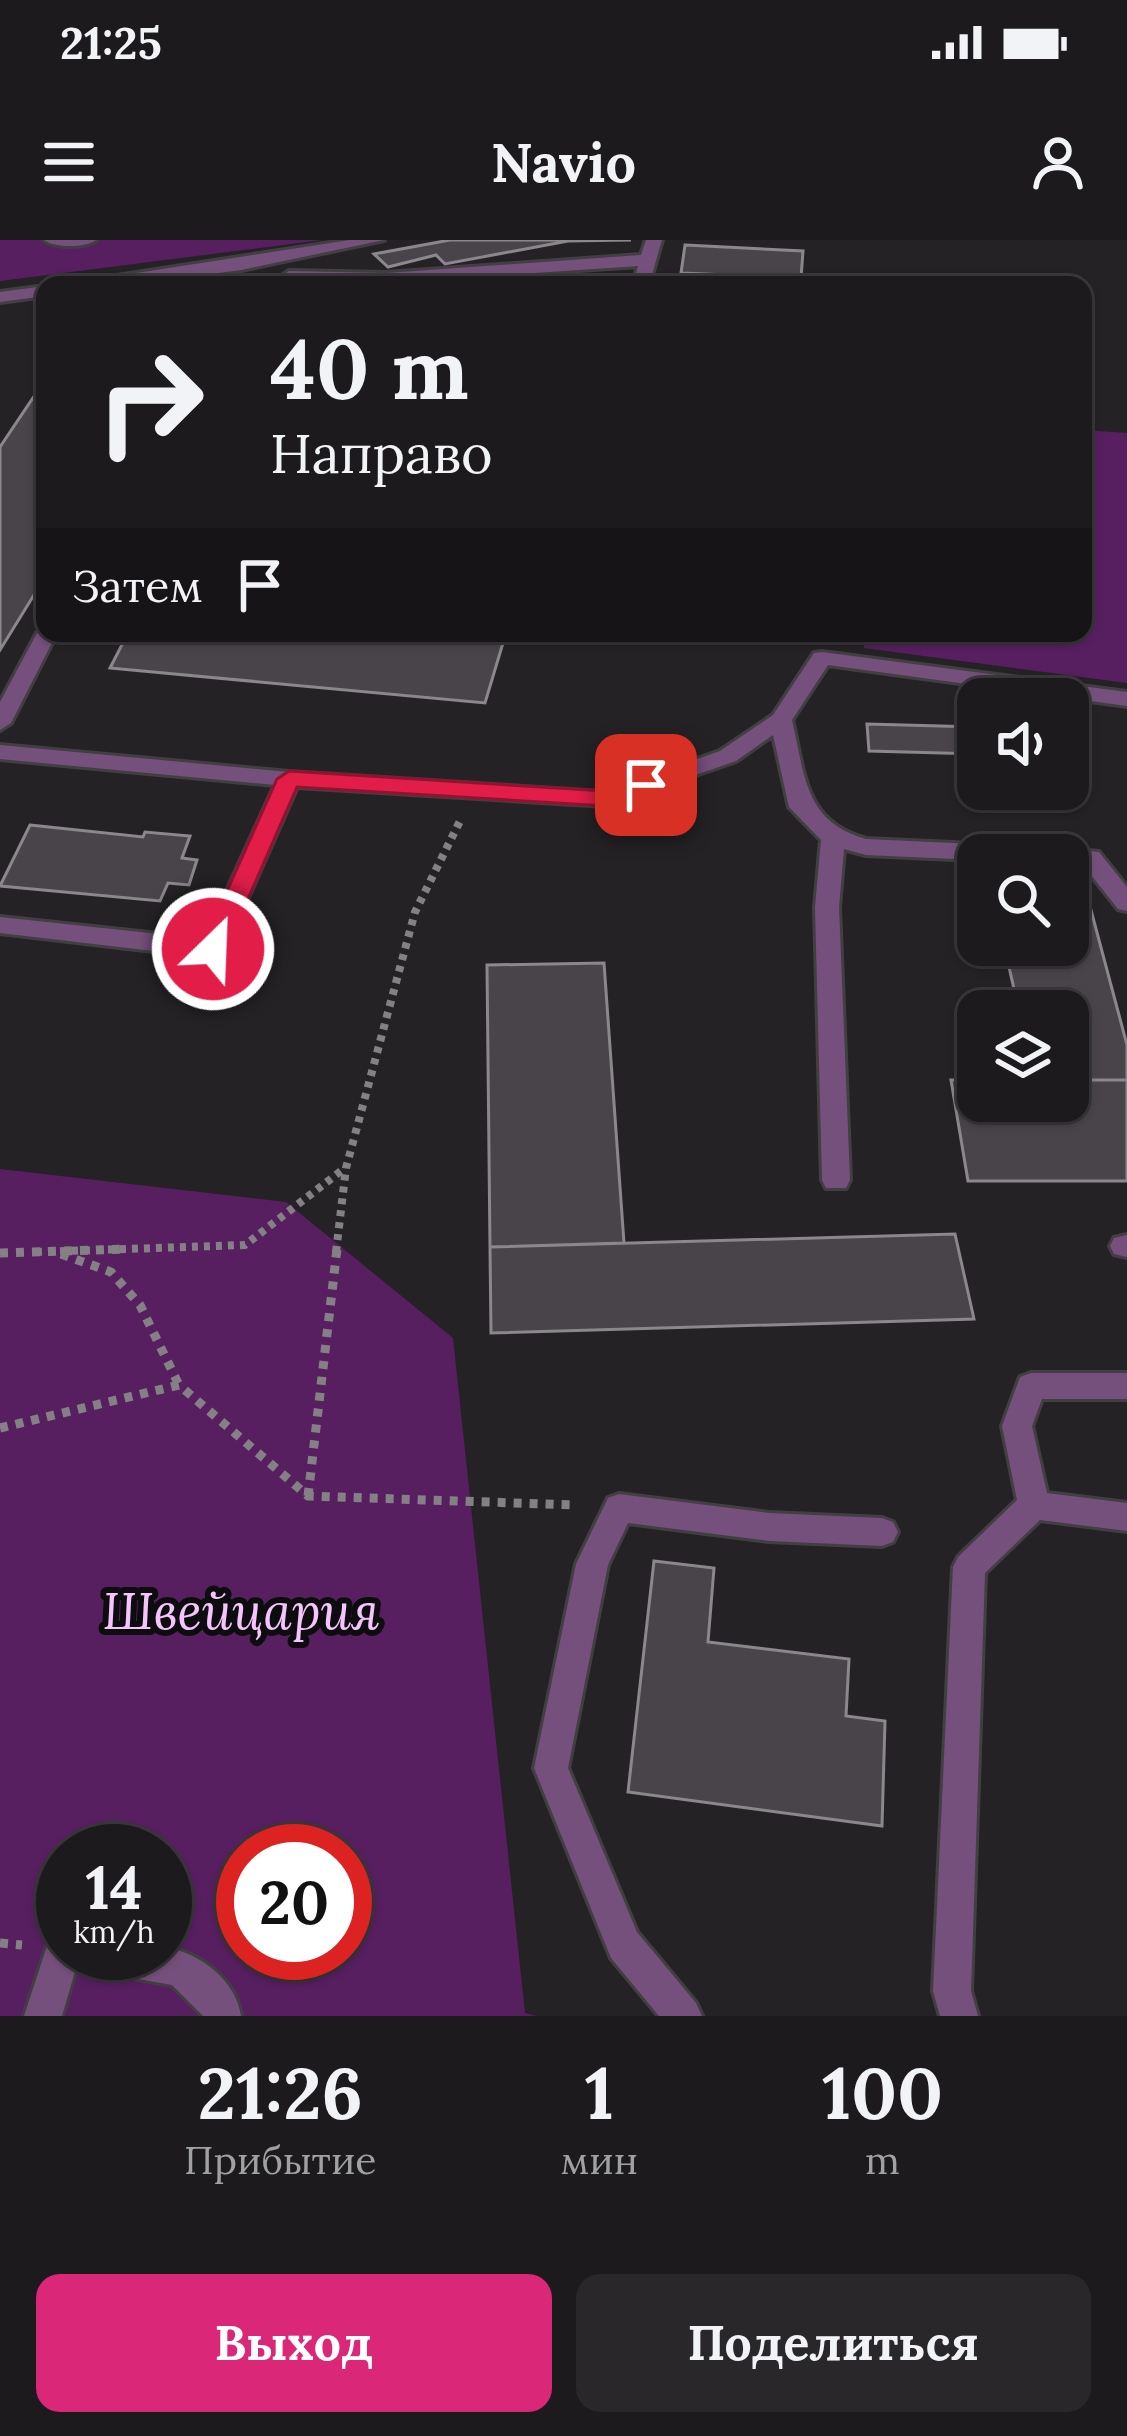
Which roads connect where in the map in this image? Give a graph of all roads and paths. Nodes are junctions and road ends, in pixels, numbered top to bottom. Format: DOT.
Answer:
graph roads {
  1 [pos="52,240"];
  2 [pos="88,240"];
  3 [pos="376,240"];
  4 [pos="654,240"];
  5 [pos="647,260"];
  6 [pos="241,266"];
  7 [pos="163,276"];
  8 [pos="235,276"];
  9 [pos="415,276"];
  10 [pos="643,276"];
  11 [pos="36,292"];
  12 [pos="0,297"];
  13 [pos="42,642"];
  14 [pos="815,642"];
  15 [pos="821,658"];
  16 [pos="1127,699"];
  17 [pos="781,720"];
  18 [pos="0,723"];
  19 [pos="0,752"];
  20 [pos="289,779"];
  21 [pos="475,790"];
  22 [pos="833,838"];
  23 [pos="957,851"];
  24 [pos="1089,858"];
  25 [pos="1127,903"];
  26 [pos="0,926"];
  27 [pos="346,1168"];
  28 [pos="836,1180"];
  29 [pos="54,1251"];
  30 [pos="0,1253"];
  31 [pos="179,1385"];
  32 [pos="1127,1386"];
  33 [pos="0,1429"];
  34 [pos="308,1496"];
  35 [pos="1034,1505"];
  36 [pos="619,1508"];
  37 [pos="1127,1517"];
  38 [pos="882,1532"];
  39 [pos="192,1978"];
  40 [pos="54,1980"];
  41 [pos="43,2016"];
  42 [pos="222,2016"];
  43 [pos="683,2016"];
  44 [pos="959,2016"];
  1 -- 2 [label="lane"];
  3 -- 6 [label="lane"];
  4 -- 5 [label="lane"];
  5 -- 9 [label="lane"];
  5 -- 10 [label="lane"];
  6 -- 7 [label="lane"];
  6 -- 8 [label="lane"];
  11 -- 12 [label="lane"];
  13 -- 18 [label="lane"];
  14 -- 15 [label="lane"];
  15 -- 16 [label="lane"];
  15 -- 17 [label="lane"];
  17 -- 21 [label="lane"];
  17 -- 22 [label="lane"];
  19 -- 20 [label="lane"];
  20 -- 21 [label="lane"];
  20 -- 26 [label="lane"];
  21 -- 27 [label="path"];
  22 -- 23 [label="lane"];
  22 -- 28 [label="lane"];
  24 -- 25 [label="lane"];
  27 -- 29 [label="path"];
  27 -- 34 [label="path"];
  29 -- 30 [label="path"];
  29 -- 31 [label="path"];
  31 -- 33 [label="path"];
  31 -- 34 [label="path"];
  32 -- 35 [label="lane"];
  34 -- 36 [label="path"];
  35 -- 37 [label="lane"];
  35 -- 44 [label="lane"];
  36 -- 38 [label="lane"];
  36 -- 43 [label="lane"];
  39 -- 42 [label="lane"];
  40 -- 41 [label="lane"];
}
